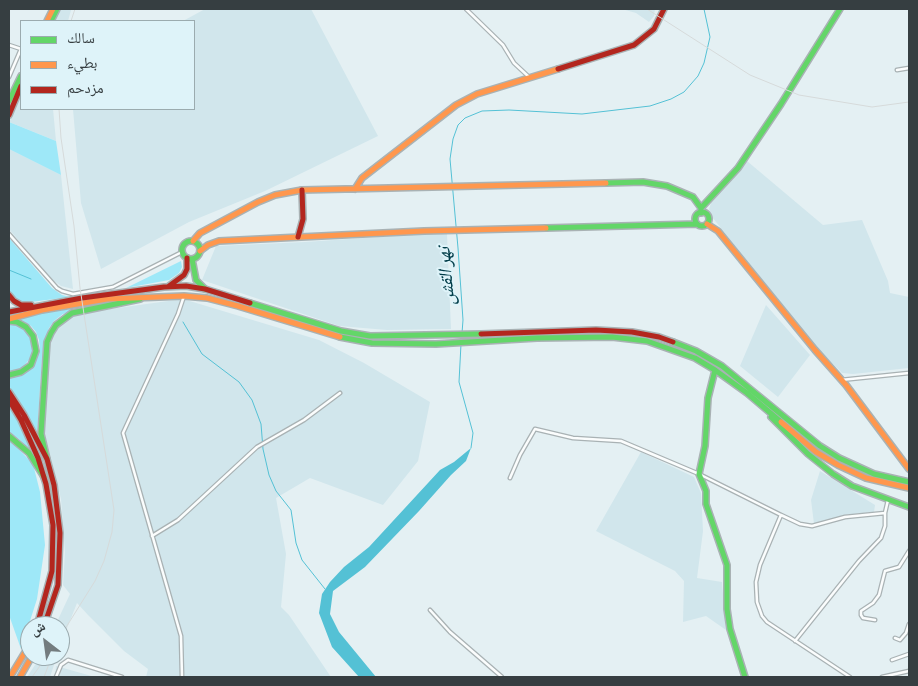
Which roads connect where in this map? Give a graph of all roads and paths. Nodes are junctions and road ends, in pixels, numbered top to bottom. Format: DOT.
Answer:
graph roads {
  1 [pos="466,9"];
  2 [pos="664,9"];
  3 [pos="840,9"];
  4 [pos="20,51"];
  5 [pos="909,68"];
  6 [pos="897,70"];
  7 [pos="9,77"];
  8 [pos="529,77"];
  9 [pos="20,78"];
  10 [pos="20,88"];
  11 [pos="9,101"];
  12 [pos="9,115"];
  13 [pos="355,189"];
  14 [pos="302,190"];
  15 [pos="701,210"];
  16 [pos="698,224"];
  17 [pos="707,224"];
  18 [pos="9,234"];
  19 [pos="298,238"];
  20 [pos="193,241"];
  21 [pos="182,252"];
  22 [pos="200,252"];
  23 [pos="190,259"];
  24 [pos="169,286"];
  25 [pos="205,289"];
  26 [pos="9,295"];
  27 [pos="184,296"];
  28 [pos="148,297"];
  29 [pos="40,305"];
  30 [pos="9,312"];
  31 [pos="9,320"];
  32 [pos="715,370"];
  33 [pos="909,373"];
  34 [pos="9,375"];
  35 [pos="842,380"];
  36 [pos="9,392"];
  37 [pos="340,393"];
  38 [pos="747,393"];
  39 [pos="9,400"];
  40 [pos="9,436"];
  41 [pos="47,459"];
  42 [pos="909,469"];
  43 [pos="698,474"];
  44 [pos="44,477"];
  45 [pos="510,478"];
  46 [pos="908,481"];
  47 [pos="909,488"];
  48 [pos="888,499"];
  49 [pos="909,507"];
  50 [pos="885,513"];
  51 [pos="781,515"];
  52 [pos="152,536"];
  53 [pos="909,552"];
  54 [pos="430,610"];
  55 [pos="40,616"];
  56 [pos="47,616"];
  57 [pos="875,620"];
  58 [pos="909,624"];
  59 [pos="904,635"];
  60 [pos="909,637"];
  61 [pos="895,638"];
  62 [pos="795,641"];
  63 [pos="909,654"];
  64 [pos="20,660"];
  65 [pos="892,660"];
  66 [pos="26,666"];
  67 [pos="909,671"];
  68 [pos="10,677"];
  69 [pos="20,677"];
  70 [pos="56,677"];
  71 [pos="122,677"];
  72 [pos="182,677"];
  73 [pos="502,677"];
  74 [pos="745,677"];
  75 [pos="850,677"];
  76 [pos="882,677"];
  1 -- 8 [label="street"];
  2 -- 8 [label="main road"];
  3 -- 15 [label="main road"];
  4 -- 7 [label="street"];
  5 -- 6 [label="street"];
  8 -- 13 [label="main road"];
  9 -- 11 [label="main road"];
  10 -- 12 [label="main road"];
  13 -- 14 [label="main road"];
  13 -- 15 [label="main road"];
  14 -- 19 [label="main road"];
  14 -- 20 [label="main road"];
  15 -- 16 [label="main road"];
  15 -- 17 [label="main road"];
  16 -- 17 [label="main road"];
  16 -- 19 [label="main road"];
  17 -- 35 [label="main road"];
  18 -- 21 [label="street"];
  19 -- 22 [label="main road"];
  20 -- 21 [label="main road"];
  20 -- 22 [label="main road"];
  21 -- 23 [label="main road"];
  22 -- 23 [label="main road"];
  23 -- 24 [label="main road"];
  23 -- 25 [label="main road"];
  24 -- 25 [label="main road"];
  24 -- 29 [label="main road"];
  25 -- 46 [label="main road"];
  26 -- 29 [label="main road"];
  27 -- 28 [label="main road"];
  27 -- 32 [label="main road"];
  27 -- 52 [label="street"];
  28 -- 31 [label="main road"];
  28 -- 41 [label="main road"];
  29 -- 30 [label="main road"];
  31 -- 34 [label="main road"];
  32 -- 38 [label="main road"];
  32 -- 43 [label="main road"];
  33 -- 35 [label="street"];
  35 -- 42 [label="main road"];
  36 -- 41 [label="main road"];
  37 -- 52 [label="street"];
  38 -- 47 [label="main road"];
  38 -- 48 [label="main road"];
  39 -- 44 [label="main road"];
  40 -- 44 [label="main road"];
  41 -- 56 [label="main road"];
  43 -- 45 [label="street"];
  43 -- 51 [label="street"];
  43 -- 74 [label="main road"];
  44 -- 55 [label="main road"];
  48 -- 49 [label="main road"];
  48 -- 50 [label="street"];
  50 -- 51 [label="street"];
  50 -- 62 [label="street"];
  51 -- 62 [label="street"];
  52 -- 72 [label="street"];
  53 -- 57 [label="street"];
  54 -- 73 [label="street"];
  58 -- 59 [label="street"];
  59 -- 60 [label="street"];
  59 -- 61 [label="street"];
  62 -- 75 [label="street"];
  63 -- 65 [label="street"];
  64 -- 68 [label="main road"];
  66 -- 69 [label="main road"];
  67 -- 76 [label="street"];
  70 -- 71 [label="street"];
}
